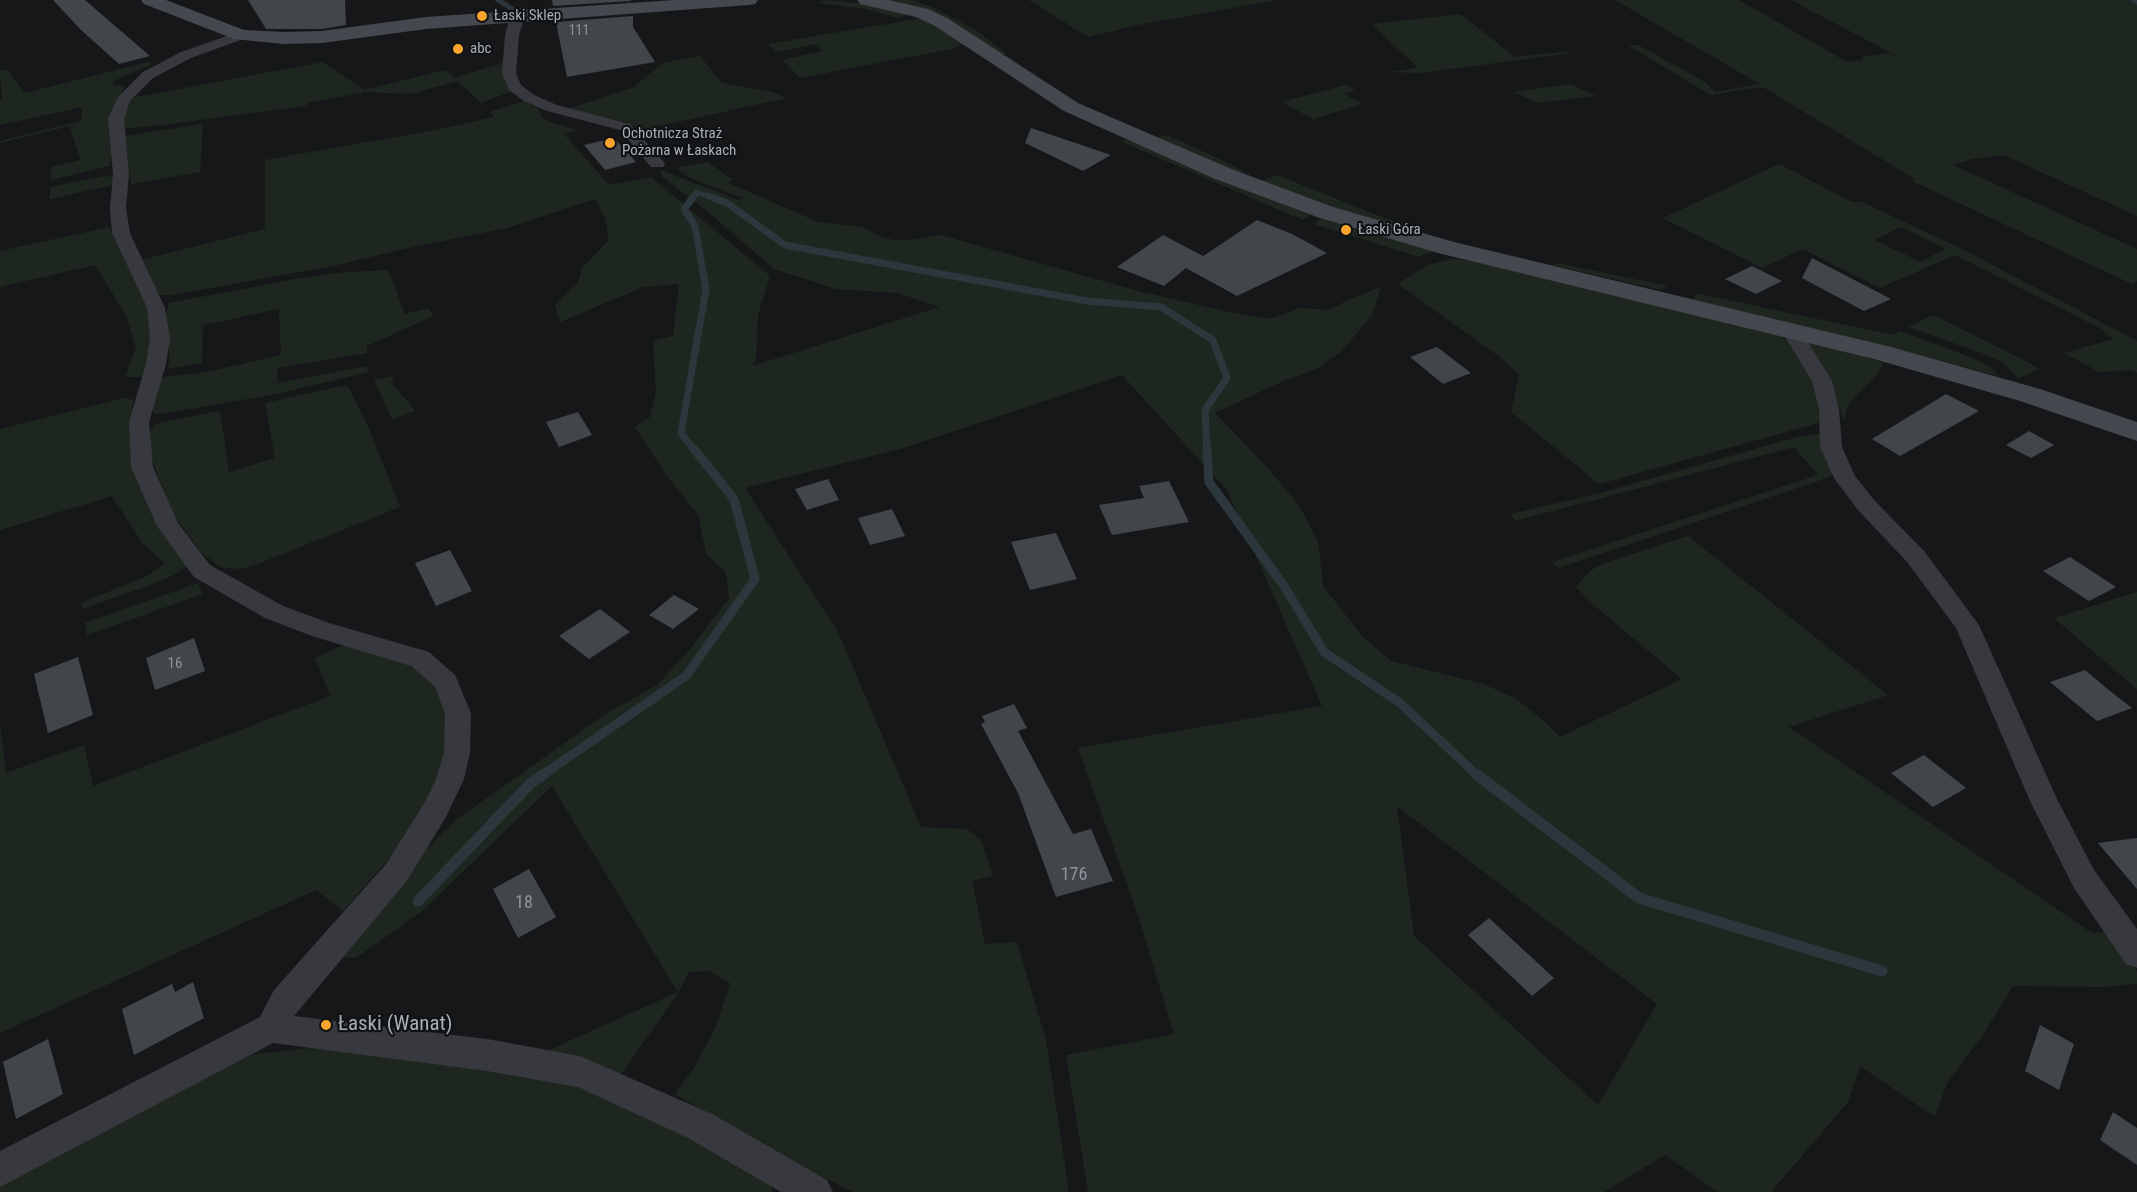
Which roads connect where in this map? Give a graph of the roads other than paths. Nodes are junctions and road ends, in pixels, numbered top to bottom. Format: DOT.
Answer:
graph roads {
  1 [pos="150,0"];
  2 [pos="749,0"];
  3 [pos="866,0"];
  4 [pos="517,18"];
  5 [pos="241,35"];
  6 [pos="657,164"];
  7 [pos="1791,330"];
  8 [pos="2137,432"];
  9 [pos="2137,954"];
  10 [pos="272,1028"];
  11 [pos="0,1170"];
  12 [pos="815,1192"];
  1 -- 5 [label="street"];
  2 -- 4 [label="street"];
  3 -- 7 [label="street"];
  4 -- 5 [label="street"];
  4 -- 6 [label="street"];
  5 -- 10 [label="street"];
  7 -- 8 [label="street"];
  7 -- 9 [label="street"];
  10 -- 11 [label="street"];
  10 -- 12 [label="street"];
}
